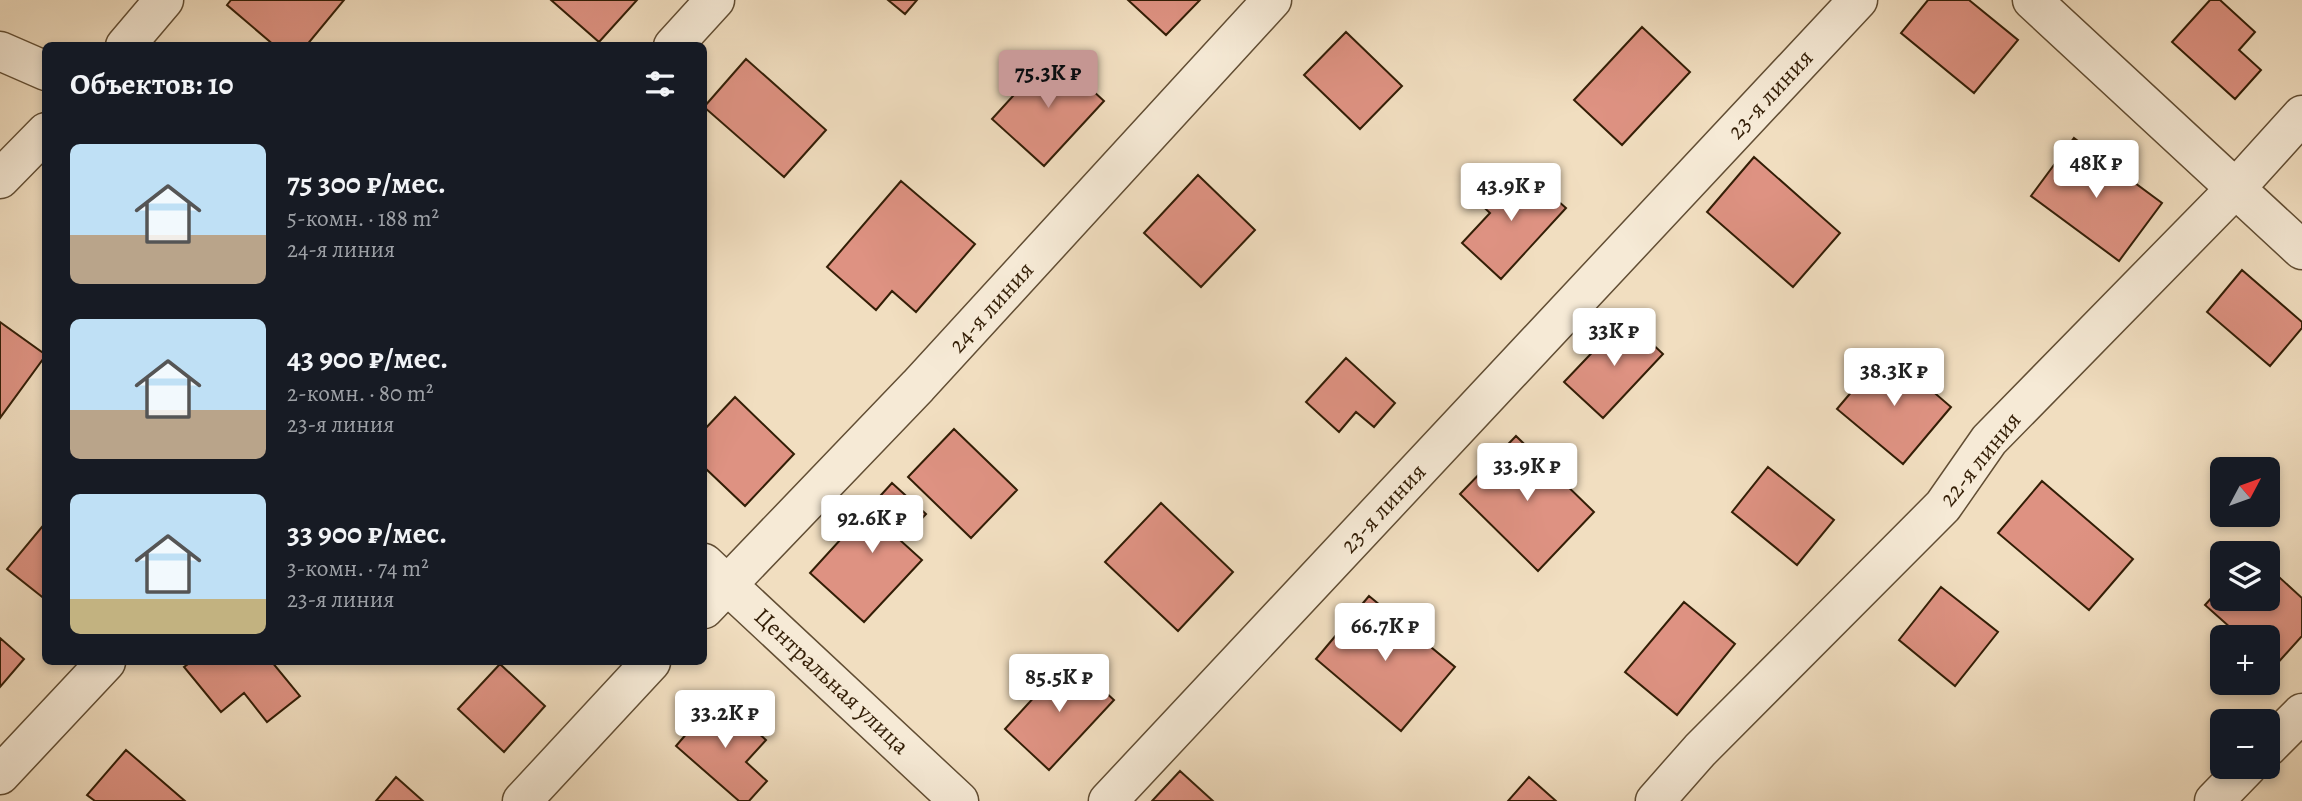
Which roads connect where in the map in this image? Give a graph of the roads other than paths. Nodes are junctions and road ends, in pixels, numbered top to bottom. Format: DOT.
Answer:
graph roads {
  1 [pos="164,0"];
  2 [pos="715,0"];
  3 [pos="1272,0"];
  4 [pos="1858,0"];
  5 [pos="2032,0"];
  6 [pos="128,42"];
  7 [pos="677,42"];
  8 [pos="0,51"];
  9 [pos="42,69"];
  10 [pos="2302,116"];
  11 [pos="42,136"];
  12 [pos="0,179"];
  13 [pos="2235,189"];
  14 [pos="2302,250"];
  15 [pos="712,585"];
  16 [pos="103,665"];
  17 [pos="648,665"];
  18 [pos="2302,713"];
  19 [pos="2280,735"];
  20 [pos="0,775"];
  21 [pos="2235,779"];
  22 [pos="522,801"];
  23 [pos="959,801"];
  24 [pos="1108,801"];
  25 [pos="1655,801"];
  26 [pos="2214,801"];
  1 -- 6 [label="street"];
  2 -- 7 [label="street"];
  3 -- 15 [label="street, 24-я линия"];
  4 -- 24 [label="street, 23-я линия"];
  5 -- 13 [label="street"];
  8 -- 9 [label="street"];
  10 -- 13 [label="street, 22-я линия"];
  11 -- 12 [label="street"];
  13 -- 14 [label="street"];
  13 -- 25 [label="street, 22-я линия"];
  15 -- 23 [label="street, Центральная улица"];
  16 -- 20 [label="street"];
  17 -- 22 [label="street"];
  18 -- 19 [label="street"];
  21 -- 26 [label="street"];
}
